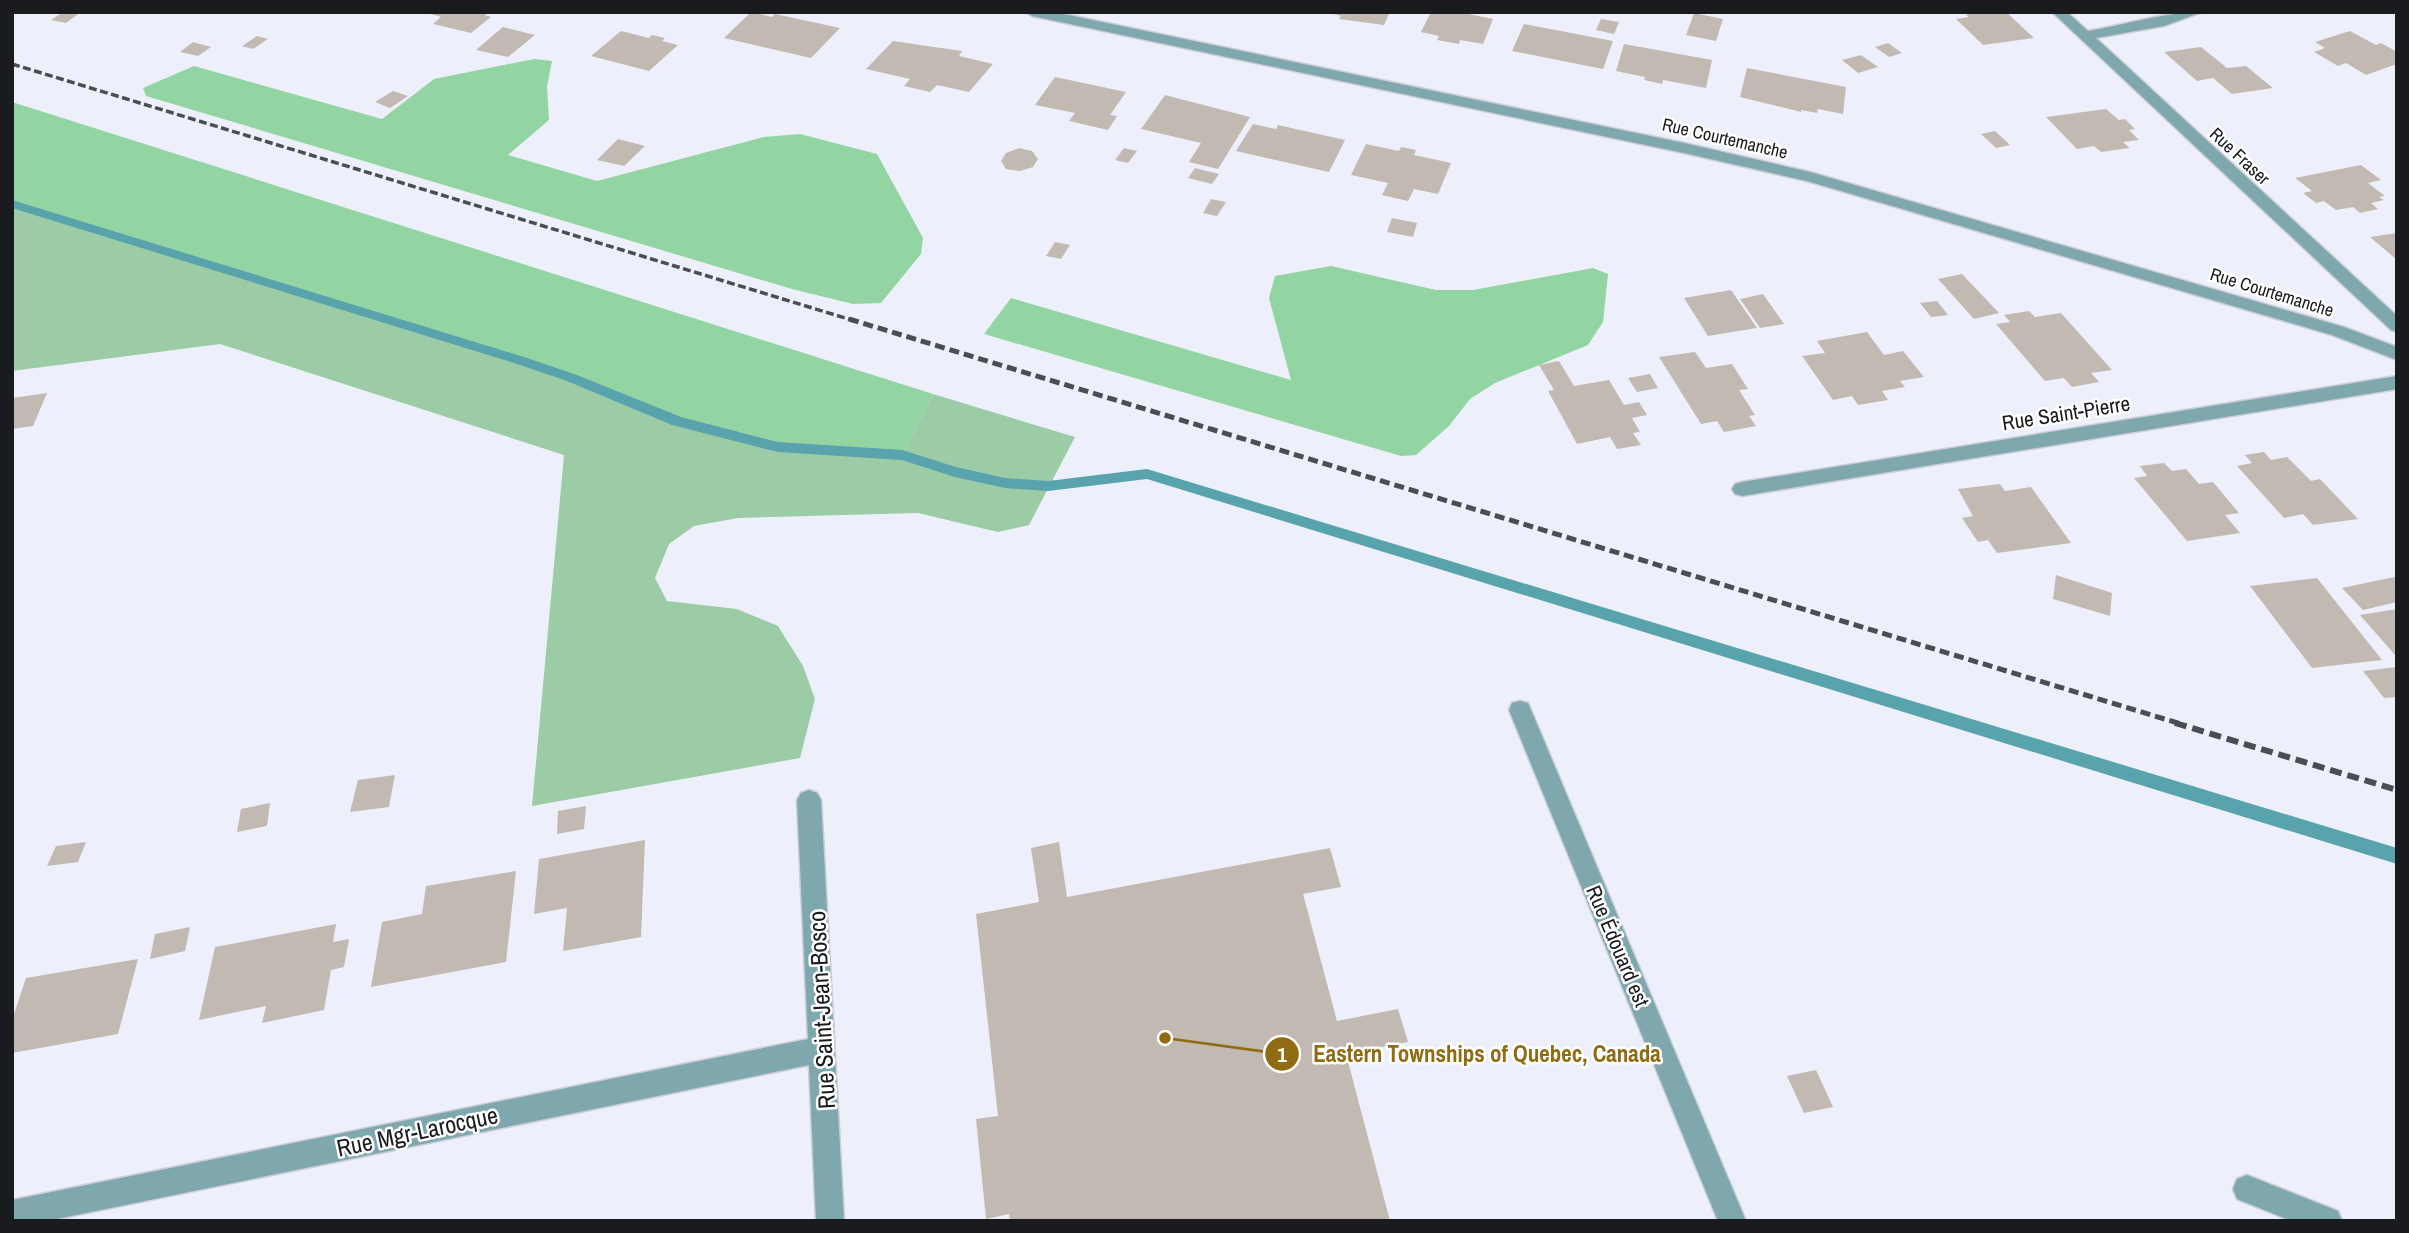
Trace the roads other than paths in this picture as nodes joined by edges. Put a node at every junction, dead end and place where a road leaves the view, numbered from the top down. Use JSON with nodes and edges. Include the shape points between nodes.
{"nodes":[{"id":1,"x":1032,"y":12,"type":"edge"},
{"id":2,"x":2059,"y":12,"type":"edge"},
{"id":3,"x":2195,"y":12,"type":"edge"},
{"id":4,"x":2084,"y":37,"type":"junction"},
{"id":5,"x":2397,"y":326,"type":"edge"},
{"id":6,"x":2397,"y":354,"type":"edge"},
{"id":7,"x":2397,"y":382,"type":"edge"},
{"id":8,"x":1742,"y":489,"type":"dead end"},
{"id":9,"x":1520,"y":710,"type":"dead end"},
{"id":10,"x":809,"y":800,"type":"dead end"},
{"id":11,"x":822,"y":1049,"type":"junction"},
{"id":12,"x":2247,"y":1189,"type":"dead end"},
{"id":13,"x":12,"y":1214,"type":"edge"},
{"id":14,"x":830,"y":1221,"type":"edge"},
{"id":15,"x":1732,"y":1221,"type":"edge"},
{"id":16,"x":2328,"y":1221,"type":"edge"}],
"edges":[{"from":1,"to":6,"type":"street","name":"Rue Courtemanche","via":[[1810,177],[2324,327]]},
{"from":2,"to":4,"type":"street","name":"Rue Fraser"},
{"from":3,"to":4,"type":"street"},
{"from":4,"to":5,"type":"street","name":"Rue Fraser"},
{"from":7,"to":8,"type":"street","name":"Rue Saint-Pierre"},
{"from":9,"to":15,"type":"street","name":"Rue Édouard est"},
{"from":10,"to":11,"type":"street","name":"Rue Saint-Jean-Bosco"},
{"from":11,"to":13,"type":"street","name":"Rue Mgr-Larocque"},
{"from":11,"to":14,"type":"street","name":"Rue Saint-Jean-Bosco"},
{"from":12,"to":16,"type":"street"}]}
